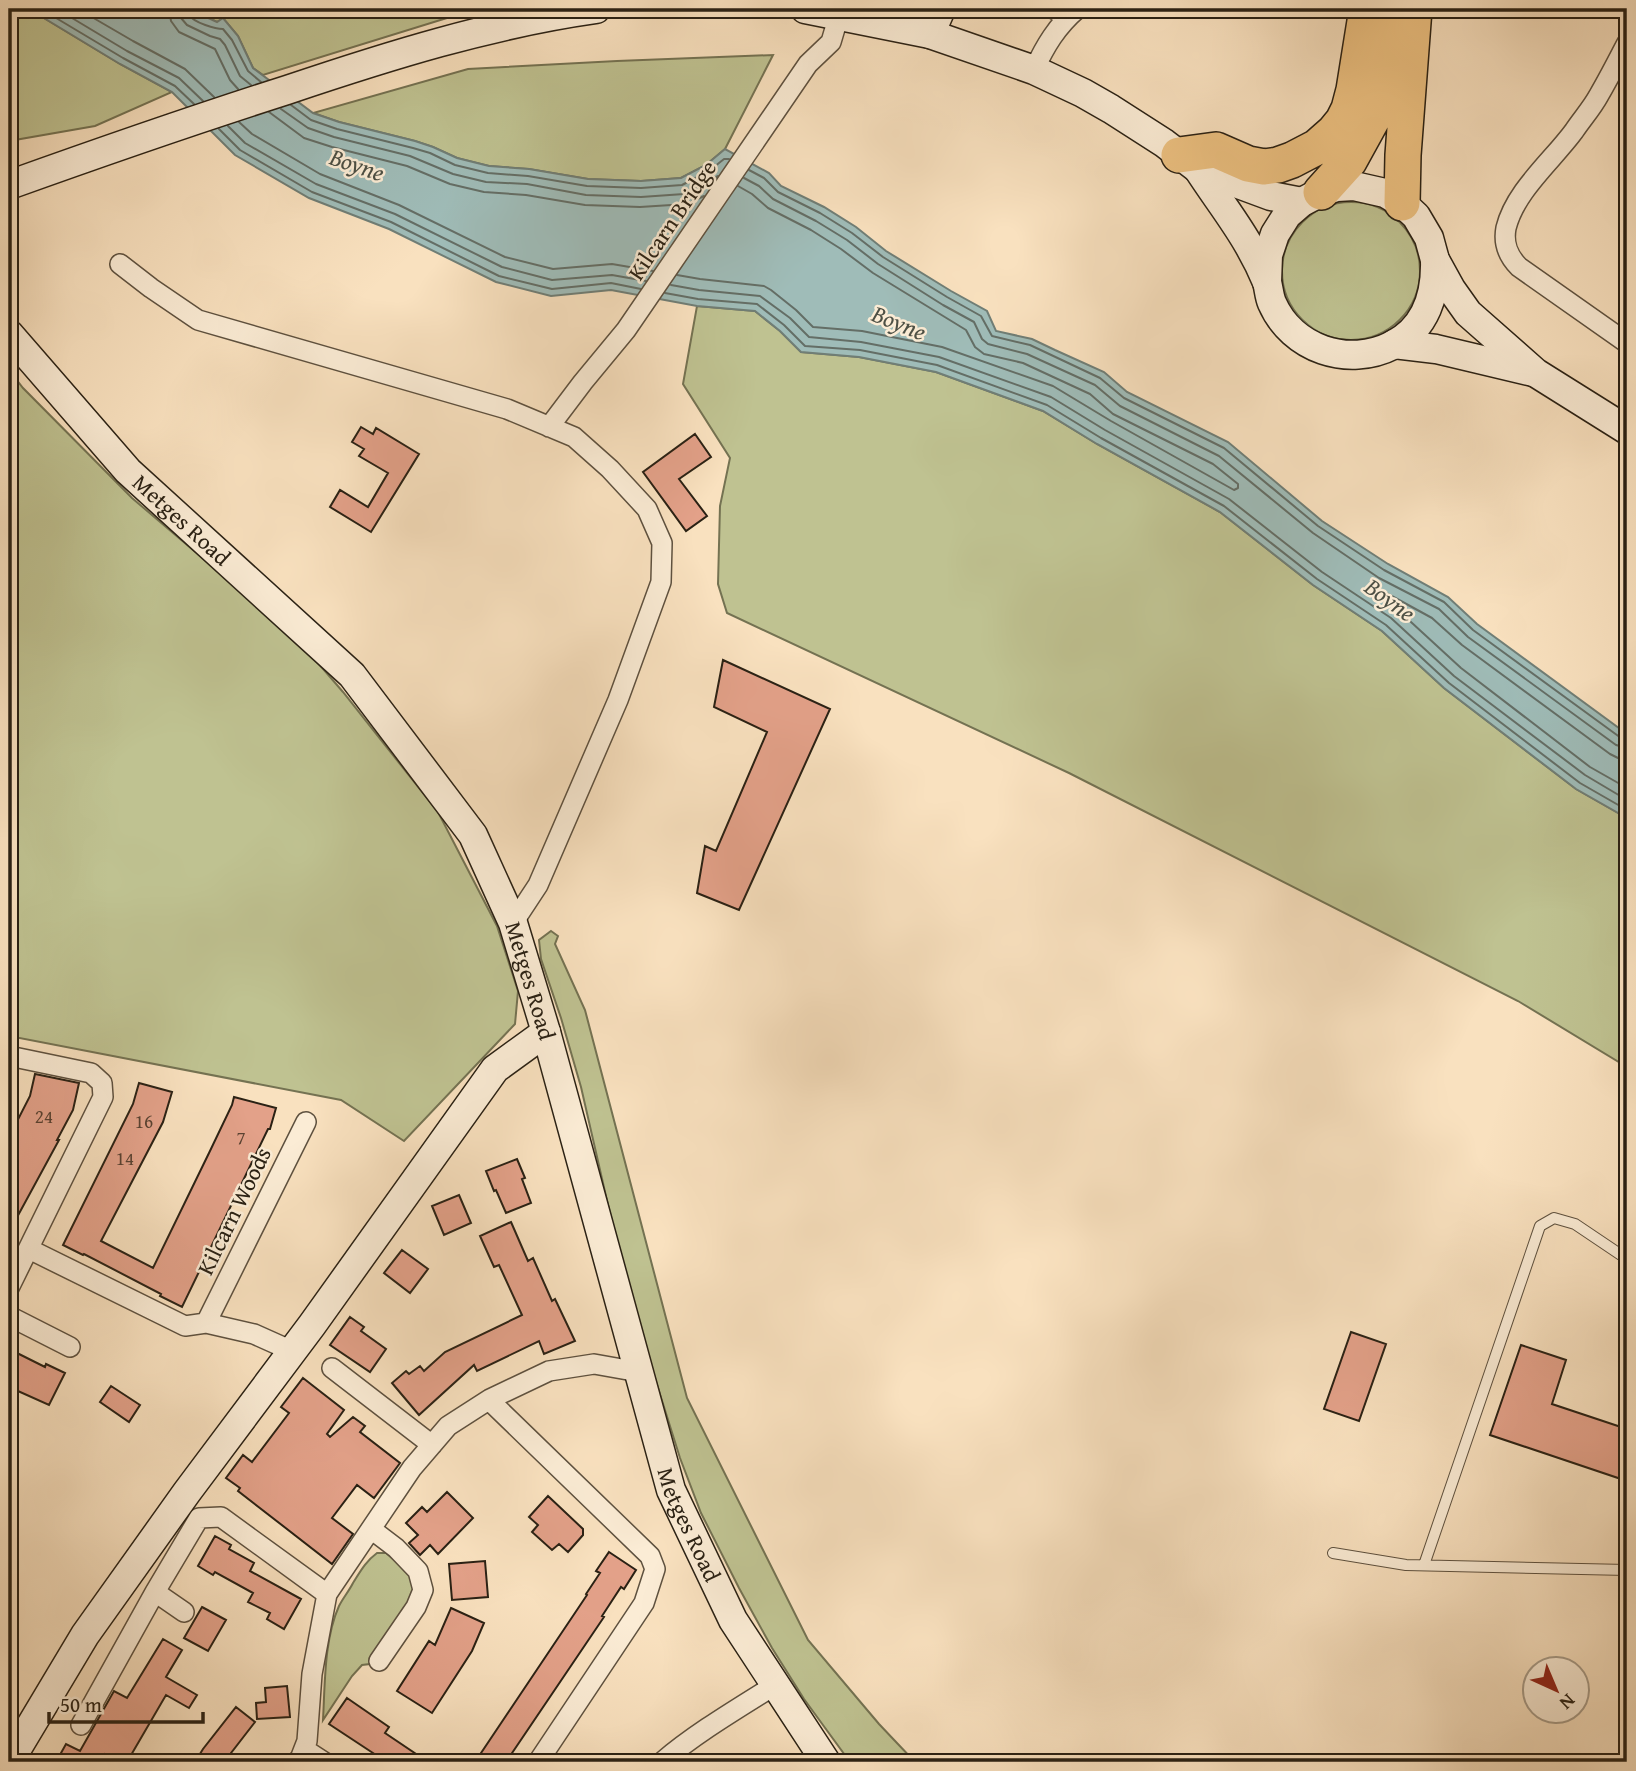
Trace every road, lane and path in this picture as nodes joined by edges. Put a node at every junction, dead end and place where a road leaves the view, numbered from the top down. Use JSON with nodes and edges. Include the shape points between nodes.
{"nodes":[{"id":1,"x":596,"y":9,"type":"edge"},
{"id":2,"x":805,"y":9,"type":"edge"},
{"id":3,"x":1043,"y":9,"type":"edge"},
{"id":4,"x":1367,"y":9,"type":"edge"},
{"id":5,"x":1391,"y":9,"type":"edge"},
{"id":6,"x":1414,"y":9,"type":"edge"},
{"id":7,"x":1071,"y":14,"type":"edge"},
{"id":8,"x":839,"y":15,"type":"junction"},
{"id":9,"x":935,"y":21,"type":"edge"},
{"id":10,"x":1627,"y":43,"type":"edge"},
{"id":11,"x":1034,"y":70,"type":"junction"},
{"id":12,"x":141,"y":137,"type":"junction"},
{"id":13,"x":1188,"y":162,"type":"junction"},
{"id":14,"x":9,"y":166,"type":"edge"},
{"id":15,"x":9,"y":185,"type":"edge"},
{"id":16,"x":1312,"y":197,"type":"junction"},
{"id":17,"x":1402,"y":203,"type":"junction"},
{"id":18,"x":1435,"y":260,"type":"junction"},
{"id":19,"x":120,"y":264,"type":"dead end"},
{"id":20,"x":1267,"y":282,"type":"junction"},
{"id":21,"x":9,"y":334,"type":"edge"},
{"id":22,"x":1627,"y":343,"type":"edge"},
{"id":23,"x":1394,"y":344,"type":"junction"},
{"id":24,"x":1536,"y":373,"type":"junction"},
{"id":25,"x":549,"y":427,"type":"junction"},
{"id":26,"x":1627,"y":430,"type":"edge"},
{"id":27,"x":513,"y":923,"type":"junction"},
{"id":28,"x":547,"y":1032,"type":"junction"},
{"id":29,"x":9,"y":1056,"type":"edge"},
{"id":30,"x":306,"y":1122,"type":"dead end"},
{"id":31,"x":29,"y":1249,"type":"junction"},
{"id":32,"x":1627,"y":1259,"type":"edge"},
{"id":33,"x":9,"y":1289,"type":"edge"},
{"id":34,"x":9,"y":1316,"type":"edge"},
{"id":35,"x":206,"y":1323,"type":"junction"},
{"id":36,"x":70,"y":1347,"type":"dead end"},
{"id":37,"x":292,"y":1351,"type":"junction"},
{"id":38,"x":332,"y":1368,"type":"dead end"},
{"id":39,"x":639,"y":1372,"type":"junction"},
{"id":40,"x":489,"y":1400,"type":"junction"},
{"id":41,"x":432,"y":1445,"type":"junction"},
{"id":42,"x":371,"y":1530,"type":"junction"},
{"id":43,"x":1333,"y":1553,"type":"dead end"},
{"id":44,"x":1424,"y":1565,"type":"junction"},
{"id":45,"x":1627,"y":1570,"type":"edge"},
{"id":46,"x":155,"y":1592,"type":"junction"},
{"id":47,"x":327,"y":1594,"type":"junction"},
{"id":48,"x":184,"y":1612,"type":"dead end"},
{"id":49,"x":379,"y":1661,"type":"dead end"},
{"id":50,"x":775,"y":1685,"type":"junction"},
{"id":51,"x":81,"y":1725,"type":"dead end"},
{"id":52,"x":300,"y":1756,"type":"edge"},
{"id":53,"x":9,"y":1762,"type":"edge"},
{"id":54,"x":324,"y":1762,"type":"edge"},
{"id":55,"x":538,"y":1762,"type":"edge"},
{"id":56,"x":662,"y":1762,"type":"edge"},
{"id":57,"x":825,"y":1762,"type":"edge"}],
"edges":[{"from":1,"to":12,"type":"street","via":[[456,37]]},
{"from":2,"to":8,"type":"street"},
{"from":3,"to":7,"type":"lane"},
{"from":4,"to":13,"type":"highway","via":[[1349,109],[1317,147],[1264,167],[1216,150]]},
{"from":5,"to":16,"type":"highway","via":[[1376,112],[1349,161]]},
{"from":6,"to":17,"type":"highway"},
{"from":7,"to":11,"type":"street","via":[[1045,45]]},
{"from":8,"to":9,"type":"street"},
{"from":8,"to":25,"type":"street","name":"Kilcarn Bridge","via":[[831,42],[808,64],[633,320]]},
{"from":9,"to":11,"type":"street"},
{"from":10,"to":22,"type":"street","via":[[1598,96],[1520,196],[1505,241],[1519,267]]},
{"from":11,"to":13,"type":"street","via":[[1111,109]]},
{"from":12,"to":14,"type":"street"},
{"from":12,"to":15,"type":"street"},
{"from":13,"to":16,"type":"street","via":[[1271,197]]},
{"from":13,"to":20,"type":"street","via":[[1248,244]]},
{"from":16,"to":17,"type":"street","via":[[1354,186],[1385,193]]},
{"from":16,"to":20,"type":"street","via":[[1287,215],[1275,234]]},
{"from":17,"to":18,"type":"street","via":[[1429,237]]},
{"from":18,"to":23,"type":"street","via":[[1432,297],[1423,316]]},
{"from":18,"to":24,"type":"street","via":[[1468,313]]},
{"from":19,"to":25,"type":"street","via":[[198,320],[507,409]]},
{"from":20,"to":23,"type":"street","via":[[1272,303],[1287,327],[1317,349],[1338,355],[1373,353]]},
{"from":21,"to":27,"type":"street","name":"Metges Road","via":[[128,471],[352,675],[473,835]]},
{"from":23,"to":24,"type":"street","via":[[1436,349]]},
{"from":24,"to":26,"type":"street"},
{"from":25,"to":27,"type":"street","via":[[574,437],[647,509],[662,543],[661,582],[618,700],[538,885]]},
{"from":27,"to":28,"type":"street","name":"Metges Road"},
{"from":28,"to":37,"type":"street","via":[[495,1069]]},
{"from":28,"to":39,"type":"street","name":"Metges Road"},
{"from":29,"to":31,"type":"street","via":[[92,1073],[102,1083],[103,1097]]},
{"from":30,"to":35,"type":"street","name":"Kilcarn Woods"},
{"from":31,"to":33,"type":"street"},
{"from":31,"to":35,"type":"street","via":[[185,1326]]},
{"from":32,"to":44,"type":"lane","via":[[1575,1224],[1554,1218],[1540,1226]]},
{"from":34,"to":36,"type":"street"},
{"from":35,"to":37,"type":"street","via":[[254,1334]]},
{"from":37,"to":53,"type":"street","via":[[85,1635]]},
{"from":38,"to":41,"type":"street"},
{"from":39,"to":40,"type":"street","via":[[594,1364],[549,1371]]},
{"from":39,"to":50,"type":"street","name":"Metges Road","via":[[671,1490],[733,1620]]},
{"from":40,"to":41,"type":"street","via":[[448,1426]]},
{"from":40,"to":55,"type":"street","via":[[650,1556],[655,1569],[644,1602]]},
{"from":41,"to":42,"type":"street"},
{"from":42,"to":47,"type":"street"},
{"from":42,"to":49,"type":"street","via":[[418,1571],[422,1590]]},
{"from":43,"to":44,"type":"lane"},
{"from":44,"to":45,"type":"lane"},
{"from":46,"to":47,"type":"street","via":[[199,1518],[221,1517]]},
{"from":46,"to":48,"type":"street"},
{"from":46,"to":51,"type":"street"},
{"from":47,"to":52,"type":"street","via":[[312,1674],[307,1741]]},
{"from":50,"to":56,"type":"street"},
{"from":50,"to":57,"type":"street","name":"Metges Road"},
{"from":52,"to":54,"type":"street"}]}
